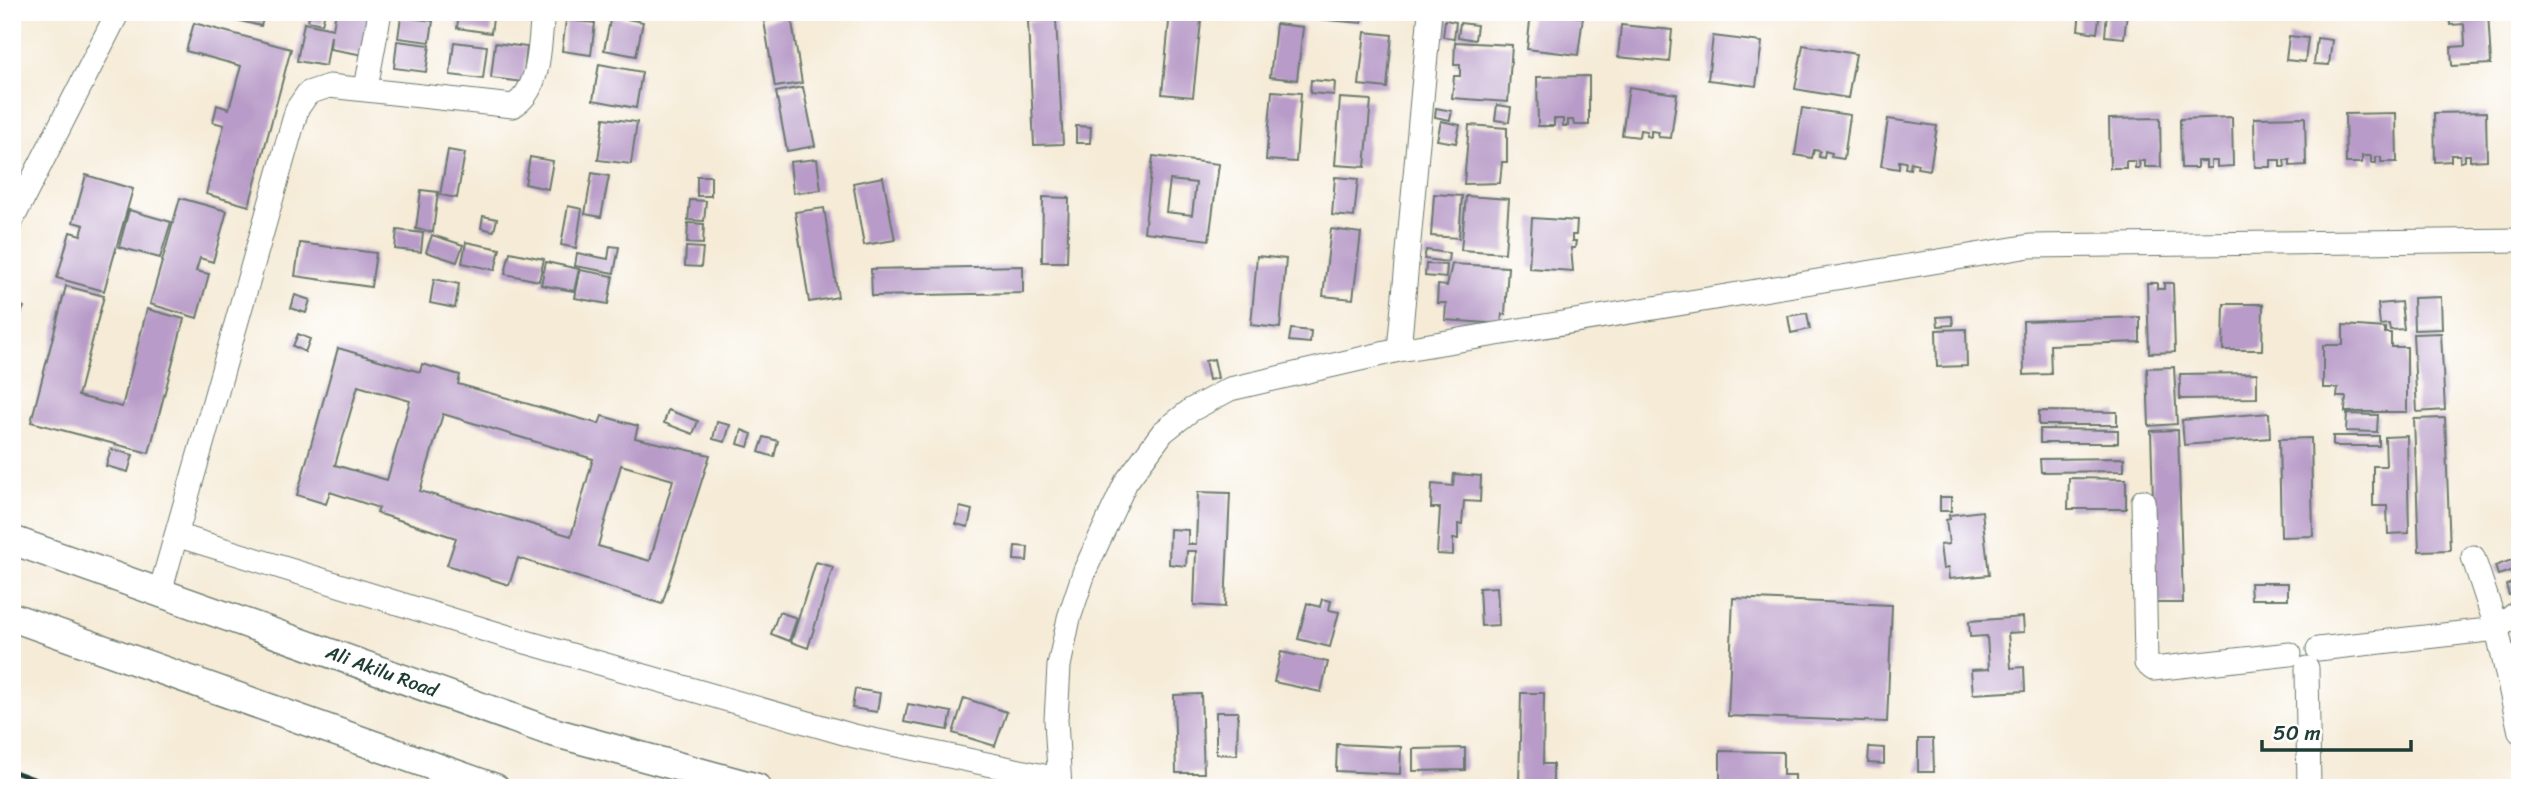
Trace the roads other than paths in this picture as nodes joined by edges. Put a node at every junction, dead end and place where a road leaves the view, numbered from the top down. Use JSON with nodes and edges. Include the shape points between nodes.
{"nodes":[{"id":1,"x":118,"y":12,"type":"edge"},
{"id":2,"x":380,"y":12,"type":"edge"},
{"id":3,"x":543,"y":12,"type":"edge"},
{"id":4,"x":1430,"y":12,"type":"edge"},
{"id":5,"x":366,"y":88,"type":"junction"},
{"id":6,"x":12,"y":220,"type":"edge"},
{"id":7,"x":2520,"y":240,"type":"edge"},
{"id":8,"x":1399,"y":350,"type":"junction"},
{"id":9,"x":2143,"y":501,"type":"dead end"},
{"id":10,"x":176,"y":535,"type":"junction"},
{"id":11,"x":12,"y":540,"type":"edge"},
{"id":12,"x":2473,"y":556,"type":"dead end"},
{"id":13,"x":160,"y":592,"type":"junction"},
{"id":14,"x":2520,"y":610,"type":"edge"},
{"id":15,"x":12,"y":617,"type":"edge"},
{"id":16,"x":2497,"y":629,"type":"junction"},
{"id":17,"x":2305,"y":657,"type":"junction"},
{"id":18,"x":2520,"y":732,"type":"edge"},
{"id":19,"x":1059,"y":783,"type":"edge"},
{"id":20,"x":495,"y":788,"type":"edge"},
{"id":21,"x":757,"y":788,"type":"edge"},
{"id":22,"x":2309,"y":788,"type":"edge"}],
"edges":[{"from":1,"to":6,"type":"street"},
{"from":2,"to":5,"type":"street"},
{"from":3,"to":5,"type":"street","via":[[533,83],[525,99],[513,106]]},
{"from":4,"to":8,"type":"street"},
{"from":5,"to":10,"type":"street","via":[[328,86],[309,93],[297,109]]},
{"from":7,"to":8,"type":"street","via":[[2030,246]]},
{"from":8,"to":19,"type":"street","via":[[1230,389],[1163,432],[1126,482],[1084,570],[1069,618],[1059,666]]},
{"from":9,"to":17,"type":"street","via":[[2146,663],[2153,669]]},
{"from":10,"to":13,"type":"street"},
{"from":10,"to":19,"type":"street","via":[[854,736]]},
{"from":11,"to":13,"type":"main road","name":"Ali Akilu Road"},
{"from":12,"to":16,"type":"street"},
{"from":13,"to":21,"type":"main road","name":"Ali Akilu Road","via":[[549,731]]},
{"from":14,"to":16,"type":"street"},
{"from":15,"to":20,"type":"main road"},
{"from":16,"to":17,"type":"street"},
{"from":16,"to":18,"type":"street"},
{"from":17,"to":22,"type":"street"}]}
